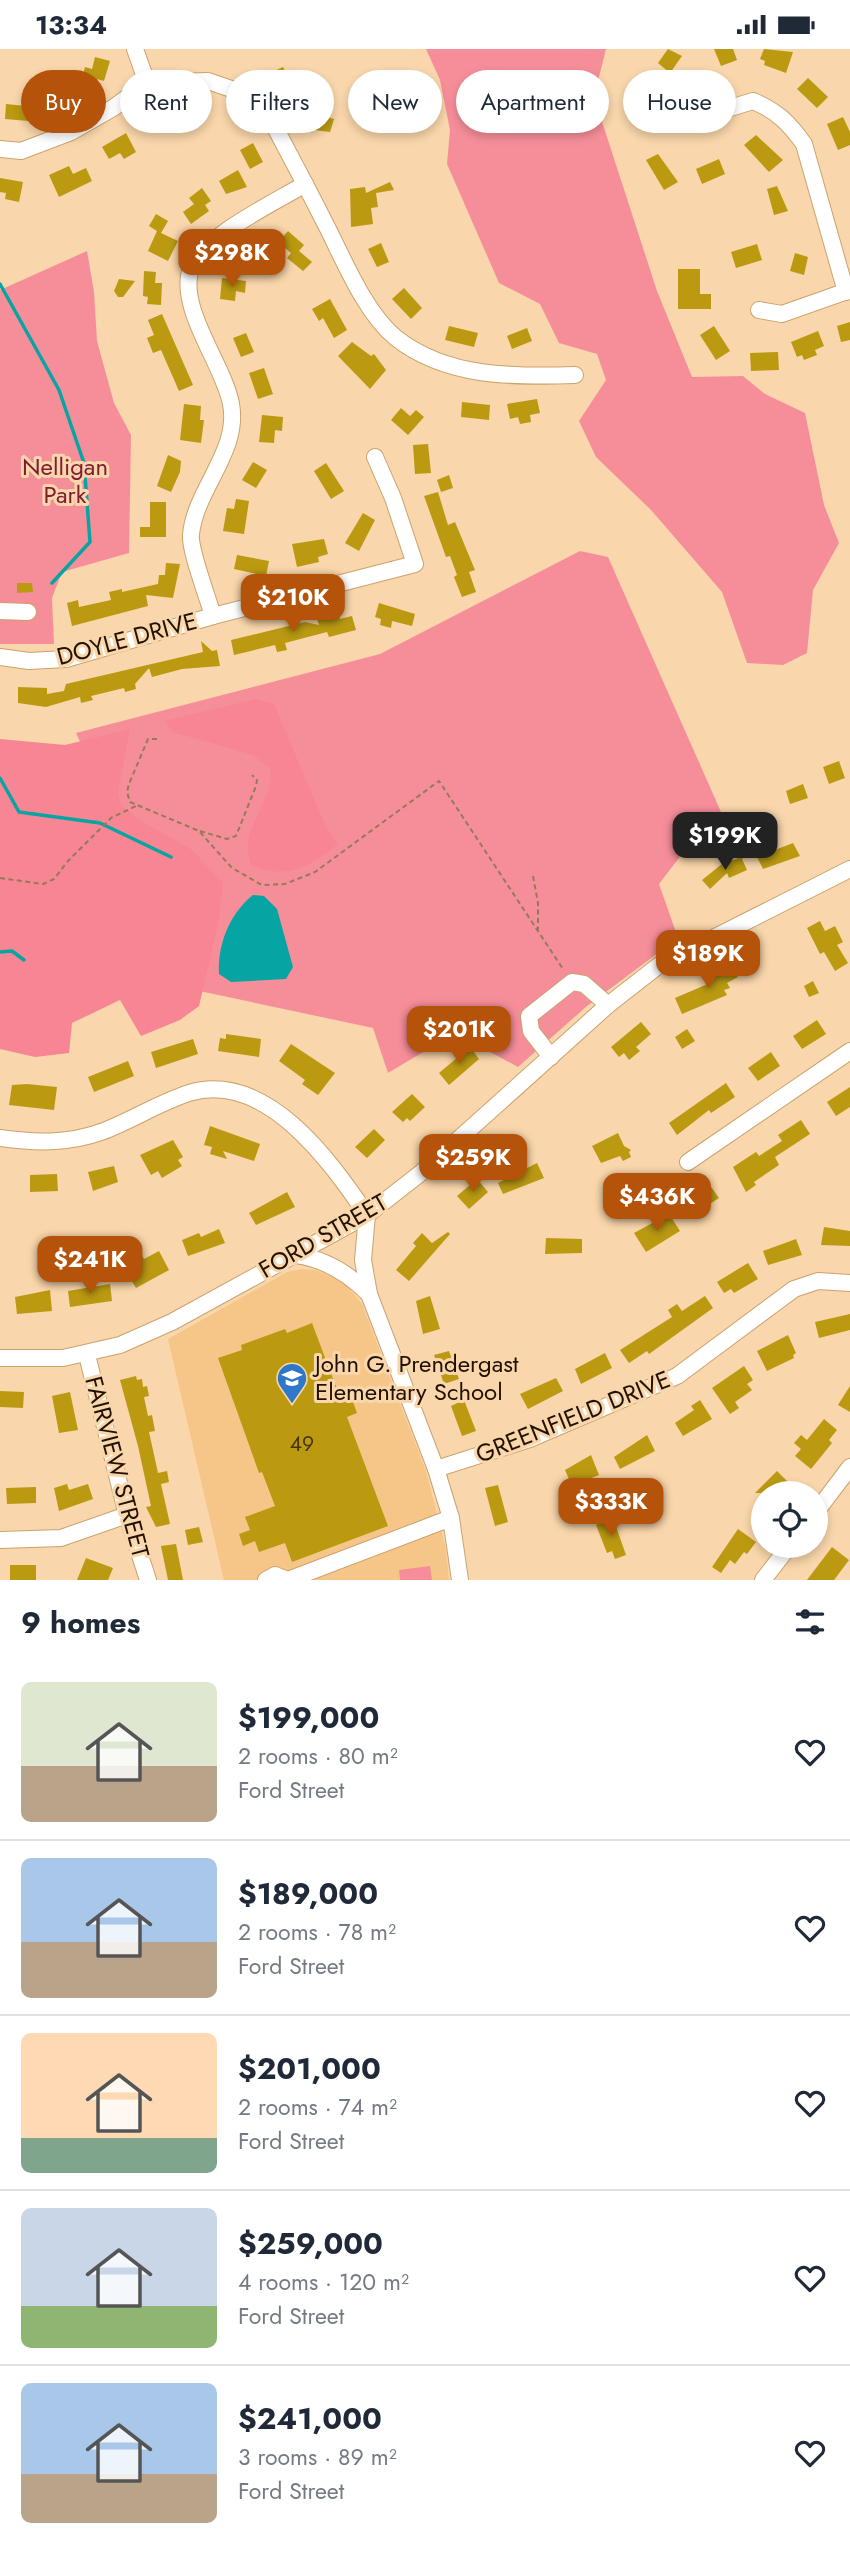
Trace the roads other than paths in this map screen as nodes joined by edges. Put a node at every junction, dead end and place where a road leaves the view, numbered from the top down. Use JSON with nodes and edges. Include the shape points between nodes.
{"nodes":[{"id":1,"x":135,"y":49,"type":"edge"},
{"id":2,"x":142,"y":70,"type":"edge"},
{"id":3,"x":212,"y":82,"type":"edge"},
{"id":4,"x":120,"y":103,"type":"edge"},
{"id":5,"x":736,"y":106,"type":"edge"},
{"id":6,"x":0,"y":149,"type":"edge"},
{"id":7,"x":305,"y":184,"type":"junction"},
{"id":8,"x":848,"y":291,"type":"edge"},
{"id":9,"x":759,"y":310,"type":"dead end"},
{"id":10,"x":575,"y":375,"type":"dead end"},
{"id":11,"x":375,"y":457,"type":"dead end"},
{"id":12,"x":0,"y":611,"type":"edge"},
{"id":13,"x":27,"y":612,"type":"dead end"},
{"id":14,"x":212,"y":616,"type":"junction"},
{"id":15,"x":0,"y":657,"type":"edge"},
{"id":16,"x":850,"y":869,"type":"edge"},
{"id":17,"x":608,"y":1005,"type":"junction"},
{"id":18,"x":850,"y":1051,"type":"edge"},
{"id":19,"x":551,"y":1057,"type":"junction"},
{"id":20,"x":0,"y":1138,"type":"edge"},
{"id":21,"x":688,"y":1162,"type":"dead end"},
{"id":22,"x":368,"y":1215,"type":"junction"},
{"id":23,"x":296,"y":1255,"type":"junction"},
{"id":24,"x":850,"y":1283,"type":"edge"},
{"id":25,"x":369,"y":1294,"type":"junction"},
{"id":26,"x":87,"y":1355,"type":"junction"},
{"id":27,"x":0,"y":1358,"type":"edge"},
{"id":28,"x":850,"y":1467,"type":"edge"},
{"id":29,"x":436,"y":1469,"type":"junction"},
{"id":30,"x":828,"y":1496,"type":"edge"},
{"id":31,"x":127,"y":1515,"type":"junction"},
{"id":32,"x":451,"y":1518,"type":"junction"},
{"id":33,"x":0,"y":1540,"type":"edge"},
{"id":34,"x":780,"y":1558,"type":"edge"},
{"id":35,"x":148,"y":1580,"type":"edge"},
{"id":36,"x":266,"y":1580,"type":"edge"},
{"id":37,"x":288,"y":1580,"type":"edge"},
{"id":38,"x":460,"y":1580,"type":"edge"},
{"id":39,"x":763,"y":1580,"type":"edge"}],
"edges":[{"from":1,"to":2,"type":"street"},
{"from":3,"to":7,"type":"street","via":[[243,93],[267,112]]},
{"from":4,"to":6,"type":"street","via":[[71,132],[22,151]]},
{"from":5,"to":8,"type":"street","via":[[753,100],[776,110],[804,144]]},
{"from":7,"to":10,"type":"street","via":[[362,295],[395,337],[461,368],[506,377]]},
{"from":7,"to":14,"type":"street","via":[[240,221],[209,245],[191,269],[191,306],[231,404],[224,451],[200,498],[191,536]]},
{"from":8,"to":9,"type":"street","via":[[782,314]]},
{"from":11,"to":14,"type":"street","name":"DOYLE DRIVE","via":[[415,564]]},
{"from":12,"to":13,"type":"street"},
{"from":14,"to":15,"type":"street","name":"DOYLE DRIVE","via":[[66,659]]},
{"from":16,"to":17,"type":"street","name":"FORD STREET","via":[[692,946],[657,966]]},
{"from":17,"to":19,"type":"street","name":"FORD STREET"},
{"from":17,"to":19,"type":"street","via":[[584,984],[572,982],[529,1016],[531,1031]]},
{"from":18,"to":21,"type":"street"},
{"from":19,"to":22,"type":"street","name":"FORD STREET"},
{"from":20,"to":22,"type":"street","via":[[62,1142],[100,1132],[191,1092],[225,1089],[273,1108],[309,1143]]},
{"from":22,"to":23,"type":"street","name":"FORD STREET"},
{"from":22,"to":25,"type":"street","via":[[363,1260]]},
{"from":23,"to":25,"type":"street","via":[[313,1257],[342,1271]]},
{"from":23,"to":26,"type":"street","name":"FORD STREET","via":[[172,1322]]},
{"from":24,"to":29,"type":"street","name":"GREENFIELD DRIVE","via":[[818,1281],[794,1289],[677,1376],[530,1439]]},
{"from":25,"to":29,"type":"street"},
{"from":26,"to":27,"type":"street","name":"FORD STREET"},
{"from":26,"to":31,"type":"street","name":"FAIRVIEW STREET"},
{"from":28,"to":30,"type":"street"},
{"from":29,"to":32,"type":"street"},
{"from":31,"to":33,"type":"street","via":[[61,1538]]},
{"from":31,"to":35,"type":"street","name":"FAIRVIEW STREET"},
{"from":32,"to":37,"type":"street"},
{"from":32,"to":38,"type":"street"},
{"from":34,"to":39,"type":"street"},
{"from":36,"to":37,"type":"street","via":[[275,1575]]}]}
